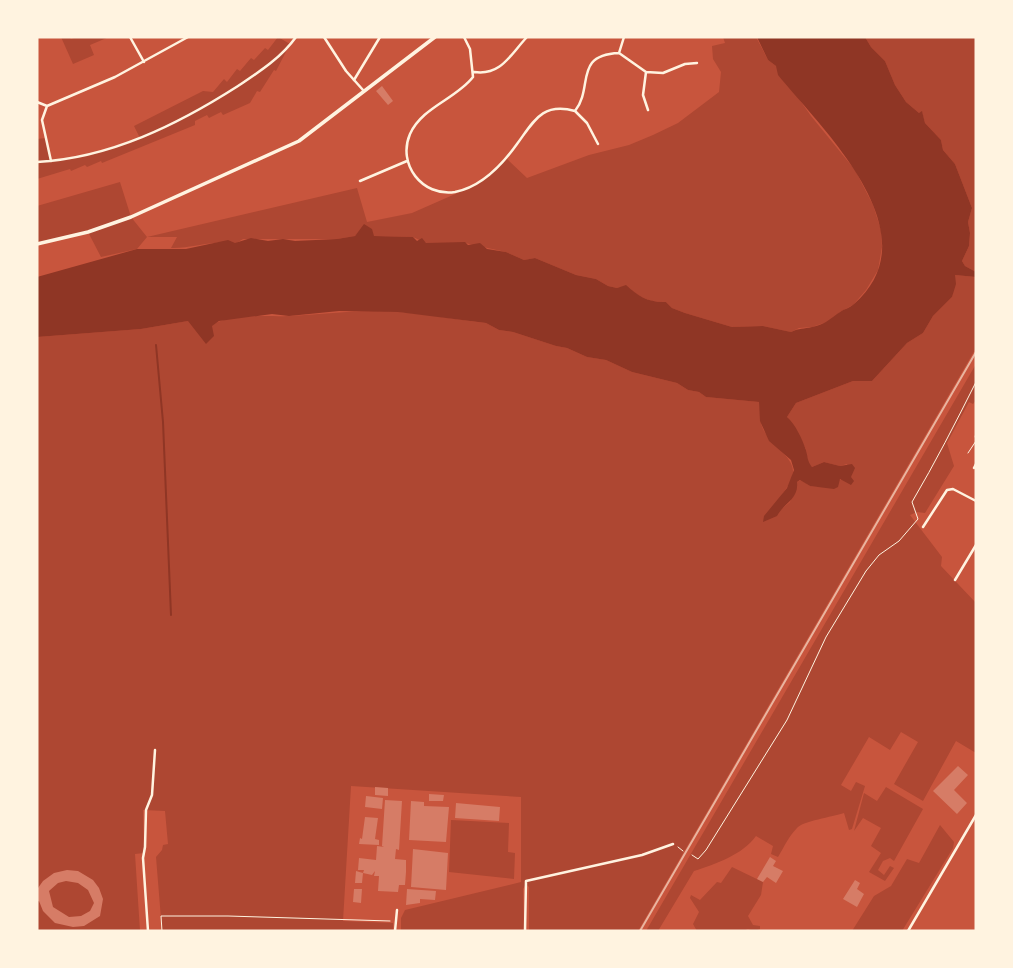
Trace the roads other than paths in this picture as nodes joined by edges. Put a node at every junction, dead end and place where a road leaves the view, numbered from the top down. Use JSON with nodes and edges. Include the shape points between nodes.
{"nodes":[{"id":1,"x":130,"y":37,"type":"edge"},
{"id":2,"x":188,"y":37,"type":"edge"},
{"id":3,"x":296,"y":37,"type":"edge"},
{"id":4,"x":324,"y":37,"type":"edge"},
{"id":5,"x":380,"y":37,"type":"edge"},
{"id":6,"x":435,"y":37,"type":"edge"},
{"id":7,"x":464,"y":37,"type":"edge"},
{"id":8,"x":527,"y":37,"type":"edge"},
{"id":9,"x":624,"y":37,"type":"edge"},
{"id":10,"x":619,"y":53,"type":"junction"},
{"id":11,"x":144,"y":62,"type":"junction"},
{"id":12,"x":697,"y":63,"type":"dead end"},
{"id":13,"x":474,"y":72,"type":"junction"},
{"id":14,"x":646,"y":72,"type":"junction"},
{"id":15,"x":354,"y":80,"type":"junction"},
{"id":16,"x":365,"y":93,"type":"junction"},
{"id":17,"x":644,"y":99,"type":"junction"},
{"id":18,"x":636,"y":100,"type":"dead end"},
{"id":19,"x":37,"y":102,"type":"edge"},
{"id":20,"x":47,"y":106,"type":"junction"},
{"id":21,"x":648,"y":110,"type":"dead end"},
{"id":22,"x":575,"y":111,"type":"junction"},
{"id":23,"x":598,"y":144,"type":"dead end"},
{"id":24,"x":51,"y":161,"type":"junction"},
{"id":25,"x":407,"y":161,"type":"junction"},
{"id":26,"x":37,"y":162,"type":"edge"},
{"id":27,"x":360,"y":181,"type":"dead end"},
{"id":28,"x":37,"y":244,"type":"edge"},
{"id":29,"x":976,"y":438,"type":"edge"},
{"id":30,"x":968,"y":453,"type":"dead end"},
{"id":31,"x":976,"y":501,"type":"edge"},
{"id":32,"x":929,"y":516,"type":"junction"},
{"id":33,"x":937,"y":520,"type":"dead end"},
{"id":34,"x":923,"y":527,"type":"dead end"},
{"id":35,"x":976,"y":545,"type":"edge"},
{"id":36,"x":955,"y":580,"type":"dead end"},
{"id":37,"x":155,"y":750,"type":"dead end"},
{"id":38,"x":976,"y":815,"type":"edge"},
{"id":39,"x":673,"y":845,"type":"road end"},
{"id":40,"x":397,"y":910,"type":"dead end"},
{"id":41,"x":148,"y":931,"type":"edge"},
{"id":42,"x":396,"y":931,"type":"edge"},
{"id":43,"x":525,"y":931,"type":"edge"},
{"id":44,"x":908,"y":931,"type":"edge"}],
"edges":[{"from":1,"to":11,"type":"street"},
{"from":2,"to":11,"type":"street"},
{"from":3,"to":24,"type":"street","via":[[253,76],[156,132],[103,151]]},
{"from":4,"to":15,"type":"street"},
{"from":5,"to":15,"type":"street"},
{"from":6,"to":16,"type":"main road"},
{"from":7,"to":13,"type":"street"},
{"from":8,"to":13,"type":"street","via":[[495,72]]},
{"from":9,"to":10,"type":"street"},
{"from":10,"to":14,"type":"street"},
{"from":10,"to":22,"type":"street","via":[[608,53],[591,63]]},
{"from":11,"to":20,"type":"street"},
{"from":12,"to":14,"type":"street"},
{"from":13,"to":25,"type":"street","via":[[470,81],[414,127]]},
{"from":14,"to":17,"type":"street"},
{"from":15,"to":16,"type":"street"},
{"from":16,"to":28,"type":"main road","via":[[299,141],[236,171],[131,217]]},
{"from":17,"to":18,"type":"street"},
{"from":17,"to":21,"type":"street"},
{"from":19,"to":20,"type":"street"},
{"from":20,"to":24,"type":"street","via":[[42,120]]},
{"from":22,"to":23,"type":"street"},
{"from":22,"to":25,"type":"street","via":[[558,109],[538,116],[506,158],[462,191],[432,190],[418,180]]},
{"from":24,"to":26,"type":"street"},
{"from":25,"to":27,"type":"street"},
{"from":29,"to":30,"type":"lane"},
{"from":31,"to":32,"type":"street","via":[[947,490]]},
{"from":32,"to":33,"type":"lane"},
{"from":32,"to":34,"type":"street"},
{"from":35,"to":36,"type":"street"},
{"from":37,"to":41,"type":"street","via":[[143,858]]},
{"from":38,"to":44,"type":"street"},
{"from":39,"to":43,"type":"street","via":[[526,881]]},
{"from":40,"to":42,"type":"street"}]}
